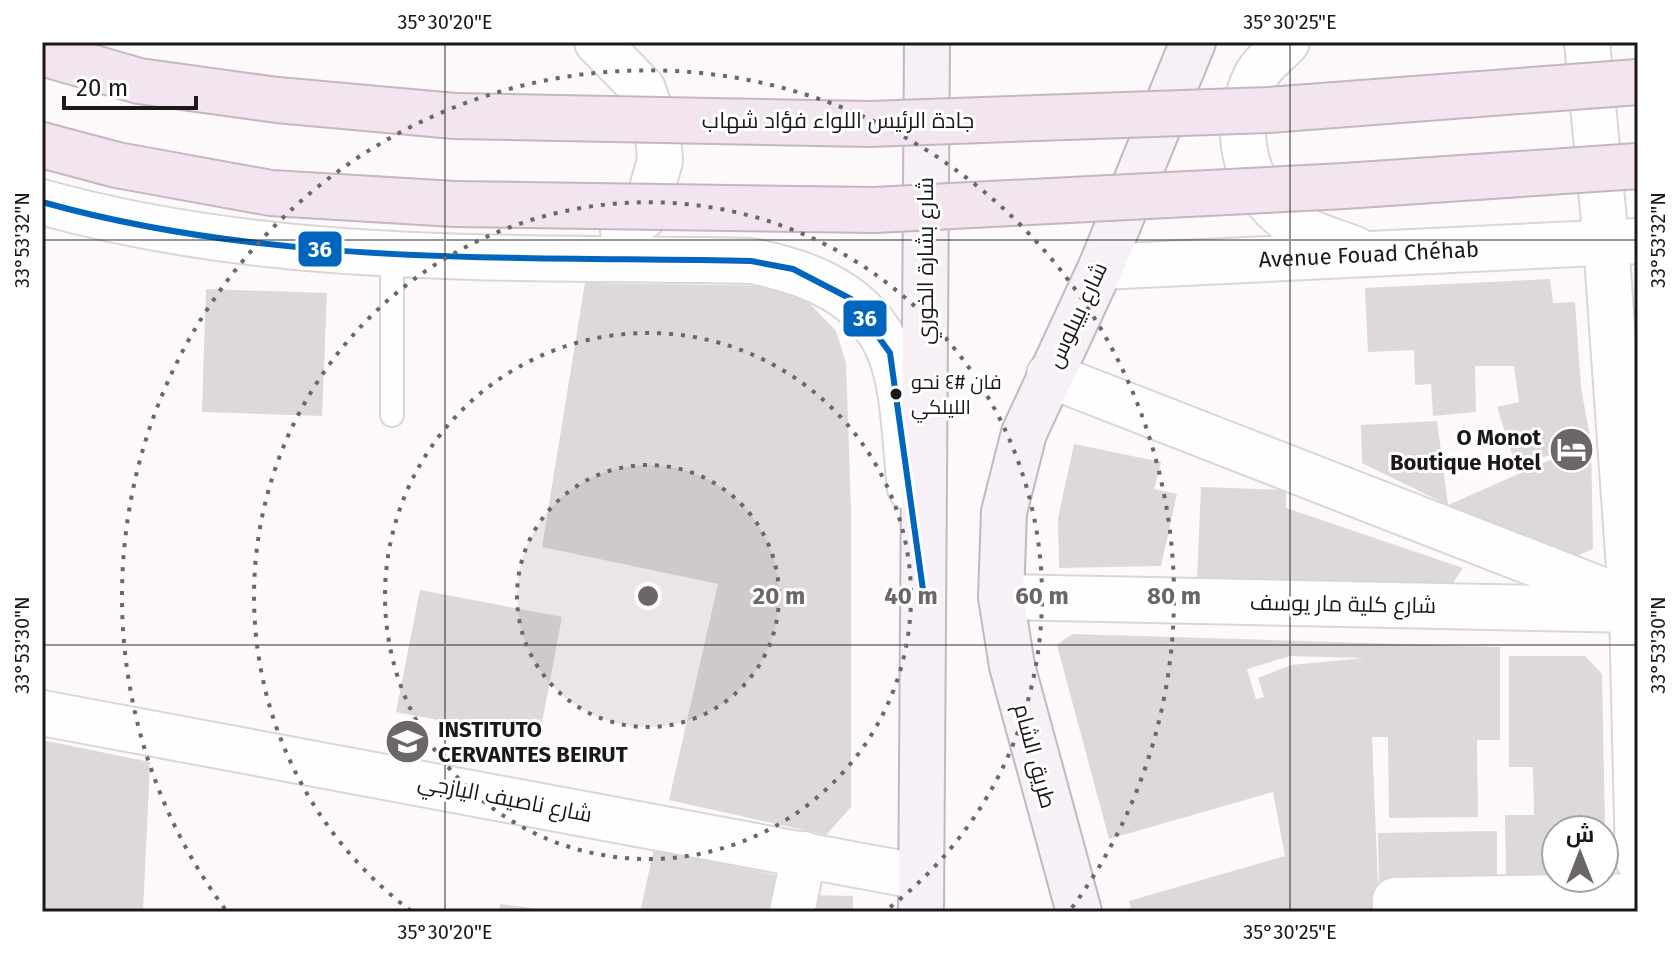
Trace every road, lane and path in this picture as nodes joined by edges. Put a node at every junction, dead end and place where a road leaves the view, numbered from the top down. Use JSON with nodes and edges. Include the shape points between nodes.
{"nodes":[{"id":1,"x":597,"y":42,"type":"edge"},
{"id":2,"x":927,"y":42,"type":"edge"},
{"id":3,"x":1193,"y":42,"type":"edge"},
{"id":4,"x":1287,"y":42,"type":"edge"},
{"id":5,"x":1587,"y":42,"type":"edge"},
{"id":6,"x":42,"y":53,"type":"edge"},
{"id":7,"x":1638,"y":82,"type":"edge"},
{"id":8,"x":42,"y":145,"type":"edge"},
{"id":9,"x":1638,"y":166,"type":"edge"},
{"id":10,"x":42,"y":202,"type":"edge"},
{"id":11,"x":1622,"y":241,"type":"edge"},
{"id":12,"x":392,"y":255,"type":"junction"},
{"id":13,"x":1369,"y":255,"type":"junction"},
{"id":14,"x":582,"y":261,"type":"junction"},
{"id":15,"x":1101,"y":267,"type":"junction"},
{"id":16,"x":1049,"y":375,"type":"junction"},
{"id":17,"x":392,"y":415,"type":"dead end"},
{"id":18,"x":923,"y":590,"type":"junction"},
{"id":19,"x":1001,"y":597,"type":"junction"},
{"id":20,"x":1634,"y":607,"type":"edge"},
{"id":21,"x":42,"y":713,"type":"edge"},
{"id":22,"x":1638,"y":848,"type":"edge"},
{"id":23,"x":804,"y":854,"type":"junction"},
{"id":24,"x":1638,"y":860,"type":"edge"},
{"id":25,"x":921,"y":894,"type":"edge"},
{"id":26,"x":1638,"y":896,"type":"edge"},
{"id":27,"x":792,"y":912,"type":"edge"},
{"id":28,"x":1079,"y":912,"type":"edge"},
{"id":29,"x":1395,"y":912,"type":"edge"}],
"edges":[{"from":1,"to":14,"type":"street","via":[[643,89],[658,133],[660,161],[644,216]]},
{"from":2,"to":18,"type":"main road","name":"شارع بشارة الخوري"},
{"from":3,"to":15,"type":"main road","name":"شارع بيبلوس"},
{"from":4,"to":13,"type":"street","via":[[1258,71],[1242,113],[1244,157],[1263,197],[1297,226]]},
{"from":5,"to":11,"type":"street"},
{"from":6,"to":7,"type":"highway","name":"جادة الرئيس اللواء فؤاد شهاب","bridge":true,"via":[[139,81],[455,116],[853,123],[1268,110]]},
{"from":8,"to":9,"type":"highway","bridge":true,"via":[[117,165],[271,193],[455,204],[718,208],[874,210]]},
{"from":10,"to":12,"type":"street","via":[[226,242]]},
{"from":11,"to":13,"type":"street","name":"Avenue Fouad Chéhab"},
{"from":11,"to":20,"type":"street"},
{"from":12,"to":14,"type":"street"},
{"from":12,"to":17,"type":"lane"},
{"from":13,"to":15,"type":"street","name":"Avenue Fouad Chéhab"},
{"from":14,"to":18,"type":"street","via":[[751,261],[793,269],[851,299],[890,353]]},
{"from":15,"to":16,"type":"main road","name":"شارع بيبلوس"},
{"from":16,"to":19,"type":"main road","name":"شارع بيبلوس","via":[[1012,472],[1004,512]]},
{"from":16,"to":20,"type":"street"},
{"from":18,"to":25,"type":"main road","name":"شارع بشارة الخوري"},
{"from":19,"to":20,"type":"street","name":"شارع كلية مار يوسف"},
{"from":19,"to":28,"type":"main road","name":"طريق الشام","via":[[1020,701]]},
{"from":20,"to":22,"type":"street"},
{"from":21,"to":23,"type":"street","name":"شارع ناصيف اليازجي","via":[[308,754]]},
{"from":22,"to":24,"type":"street"},
{"from":23,"to":25,"type":"street","name":"شارع ناصيف اليازجي"},
{"from":23,"to":27,"type":"street"},
{"from":26,"to":29,"type":"street","via":[[1395,900]]}]}
